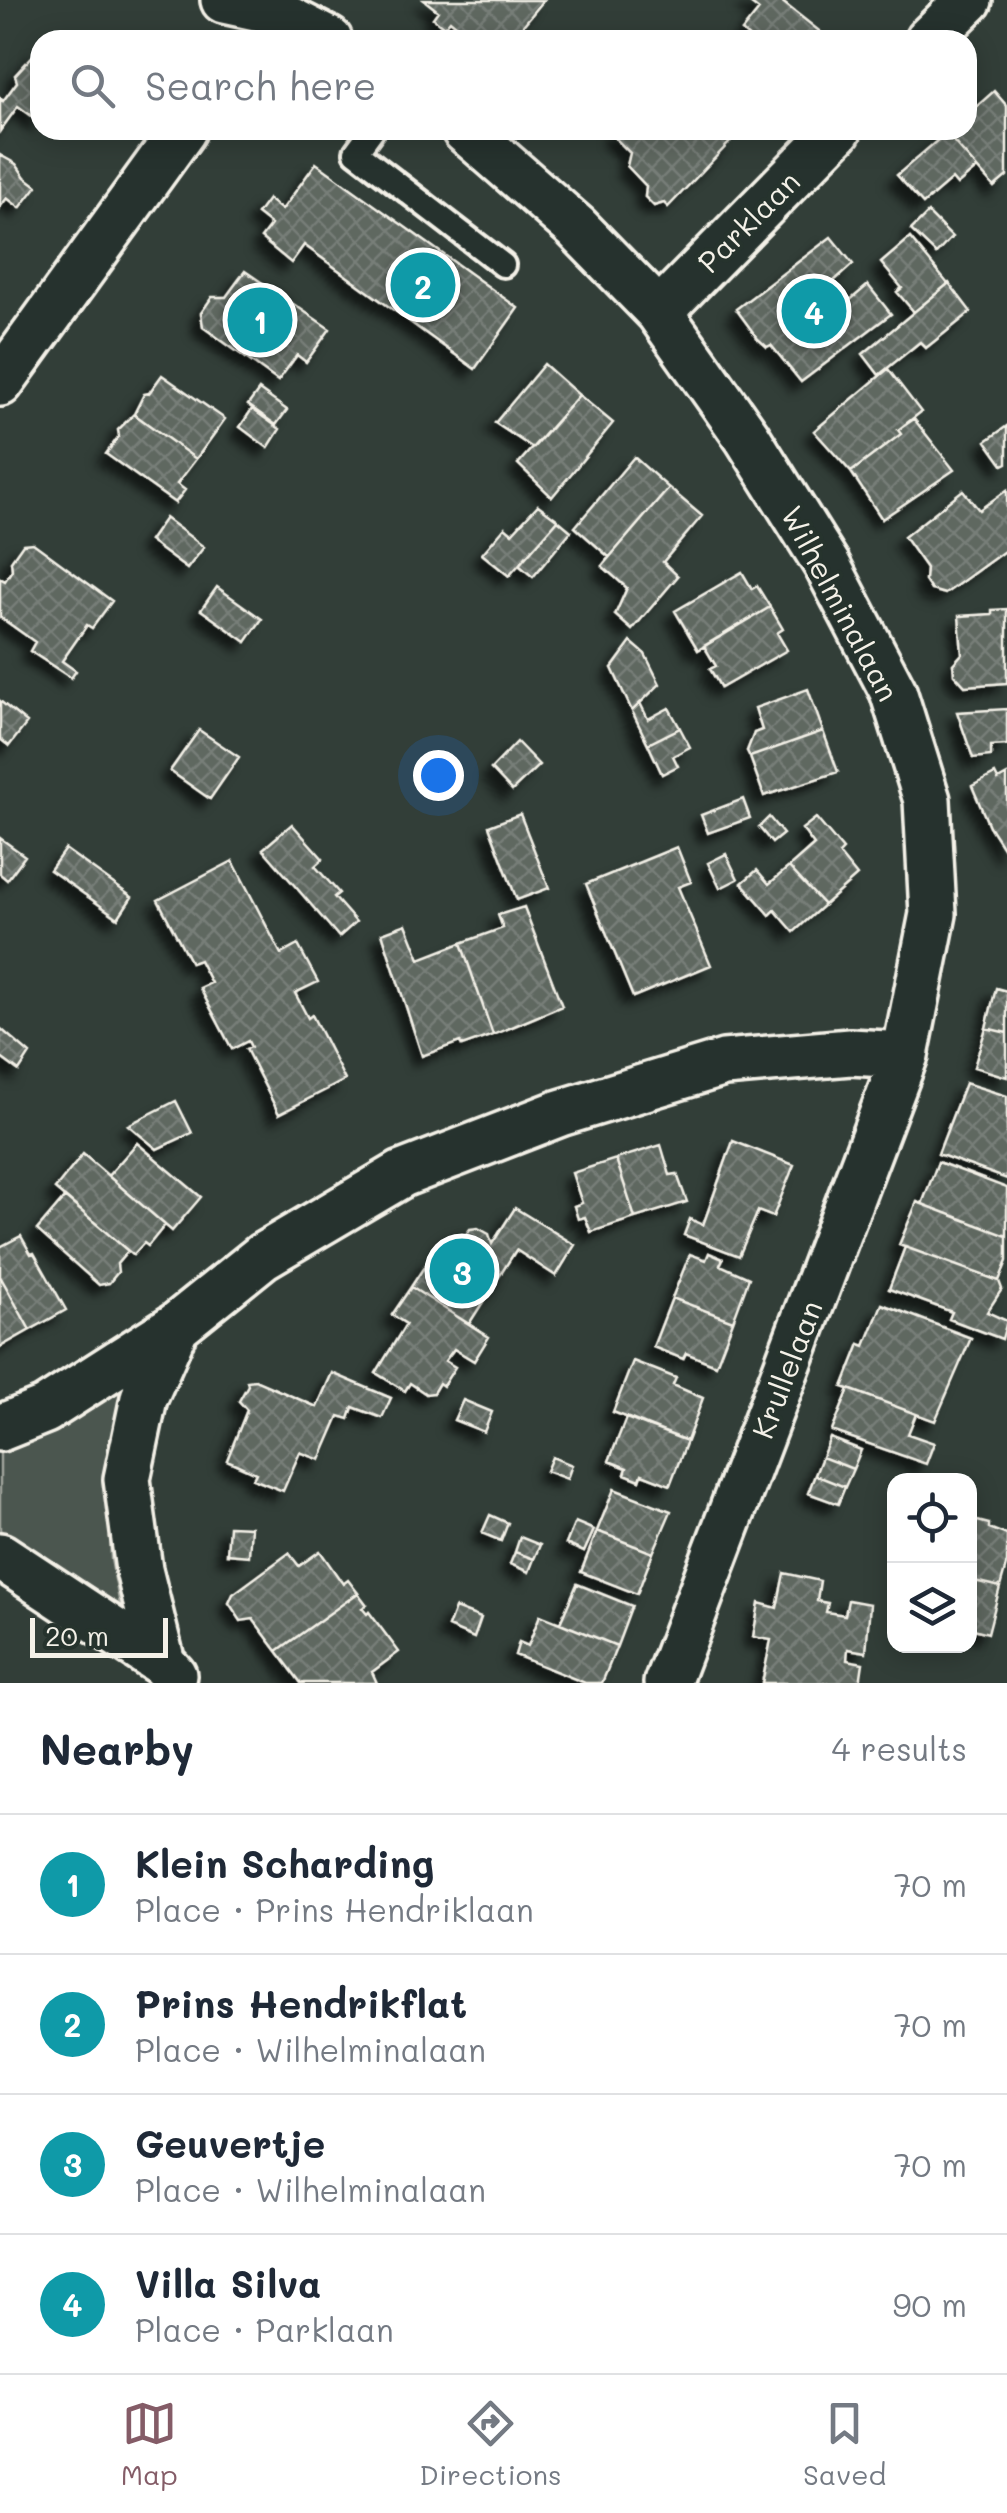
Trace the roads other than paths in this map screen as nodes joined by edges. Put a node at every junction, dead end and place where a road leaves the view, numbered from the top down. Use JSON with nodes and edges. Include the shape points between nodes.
{"nodes":[{"id":1,"x":224,"y":0,"type":"edge"},
{"id":2,"x":970,"y":0,"type":"edge"},
{"id":3,"x":265,"y":17,"type":"edge"},
{"id":4,"x":301,"y":30,"type":"edge"},
{"id":5,"x":938,"y":30,"type":"edge"},
{"id":6,"x":176,"y":140,"type":"edge"},
{"id":7,"x":365,"y":140,"type":"edge"},
{"id":8,"x":476,"y":140,"type":"edge"},
{"id":9,"x":828,"y":140,"type":"edge"},
{"id":10,"x":503,"y":265,"type":"dead end"},
{"id":11,"x":659,"y":312,"type":"junction"},
{"id":12,"x":0,"y":384,"type":"edge"},
{"id":13,"x":906,"y":1054,"type":"junction"},
{"id":14,"x":176,"y":1326,"type":"junction"},
{"id":15,"x":0,"y":1428,"type":"edge"},
{"id":16,"x":0,"y":1556,"type":"edge"},
{"id":17,"x":172,"y":1673,"type":"edge"},
{"id":18,"x":668,"y":1683,"type":"edge"}],
"edges":[{"from":1,"to":3,"type":"street"},
{"from":2,"to":5,"type":"street"},
{"from":3,"to":4,"type":"street"},
{"from":6,"to":12,"type":"street"},
{"from":7,"to":10,"type":"lane","via":[[356,152]]},
{"from":8,"to":11,"type":"street","name":"Wilhelminalaan"},
{"from":9,"to":11,"type":"street","name":"Parklaan"},
{"from":11,"to":13,"type":"street","name":"Wilhelminalaan","via":[[827,564],[892,691],[927,800],[934,914]]},
{"from":13,"to":14,"type":"street","via":[[724,1063],[560,1113],[402,1174],[262,1256]]},
{"from":13,"to":18,"type":"street","name":"Krullelaan"},
{"from":14,"to":15,"type":"street","via":[[45,1410]]},
{"from":14,"to":17,"type":"street","via":[[144,1398],[128,1480],[139,1570]]},
{"from":16,"to":17,"type":"street"}]}
